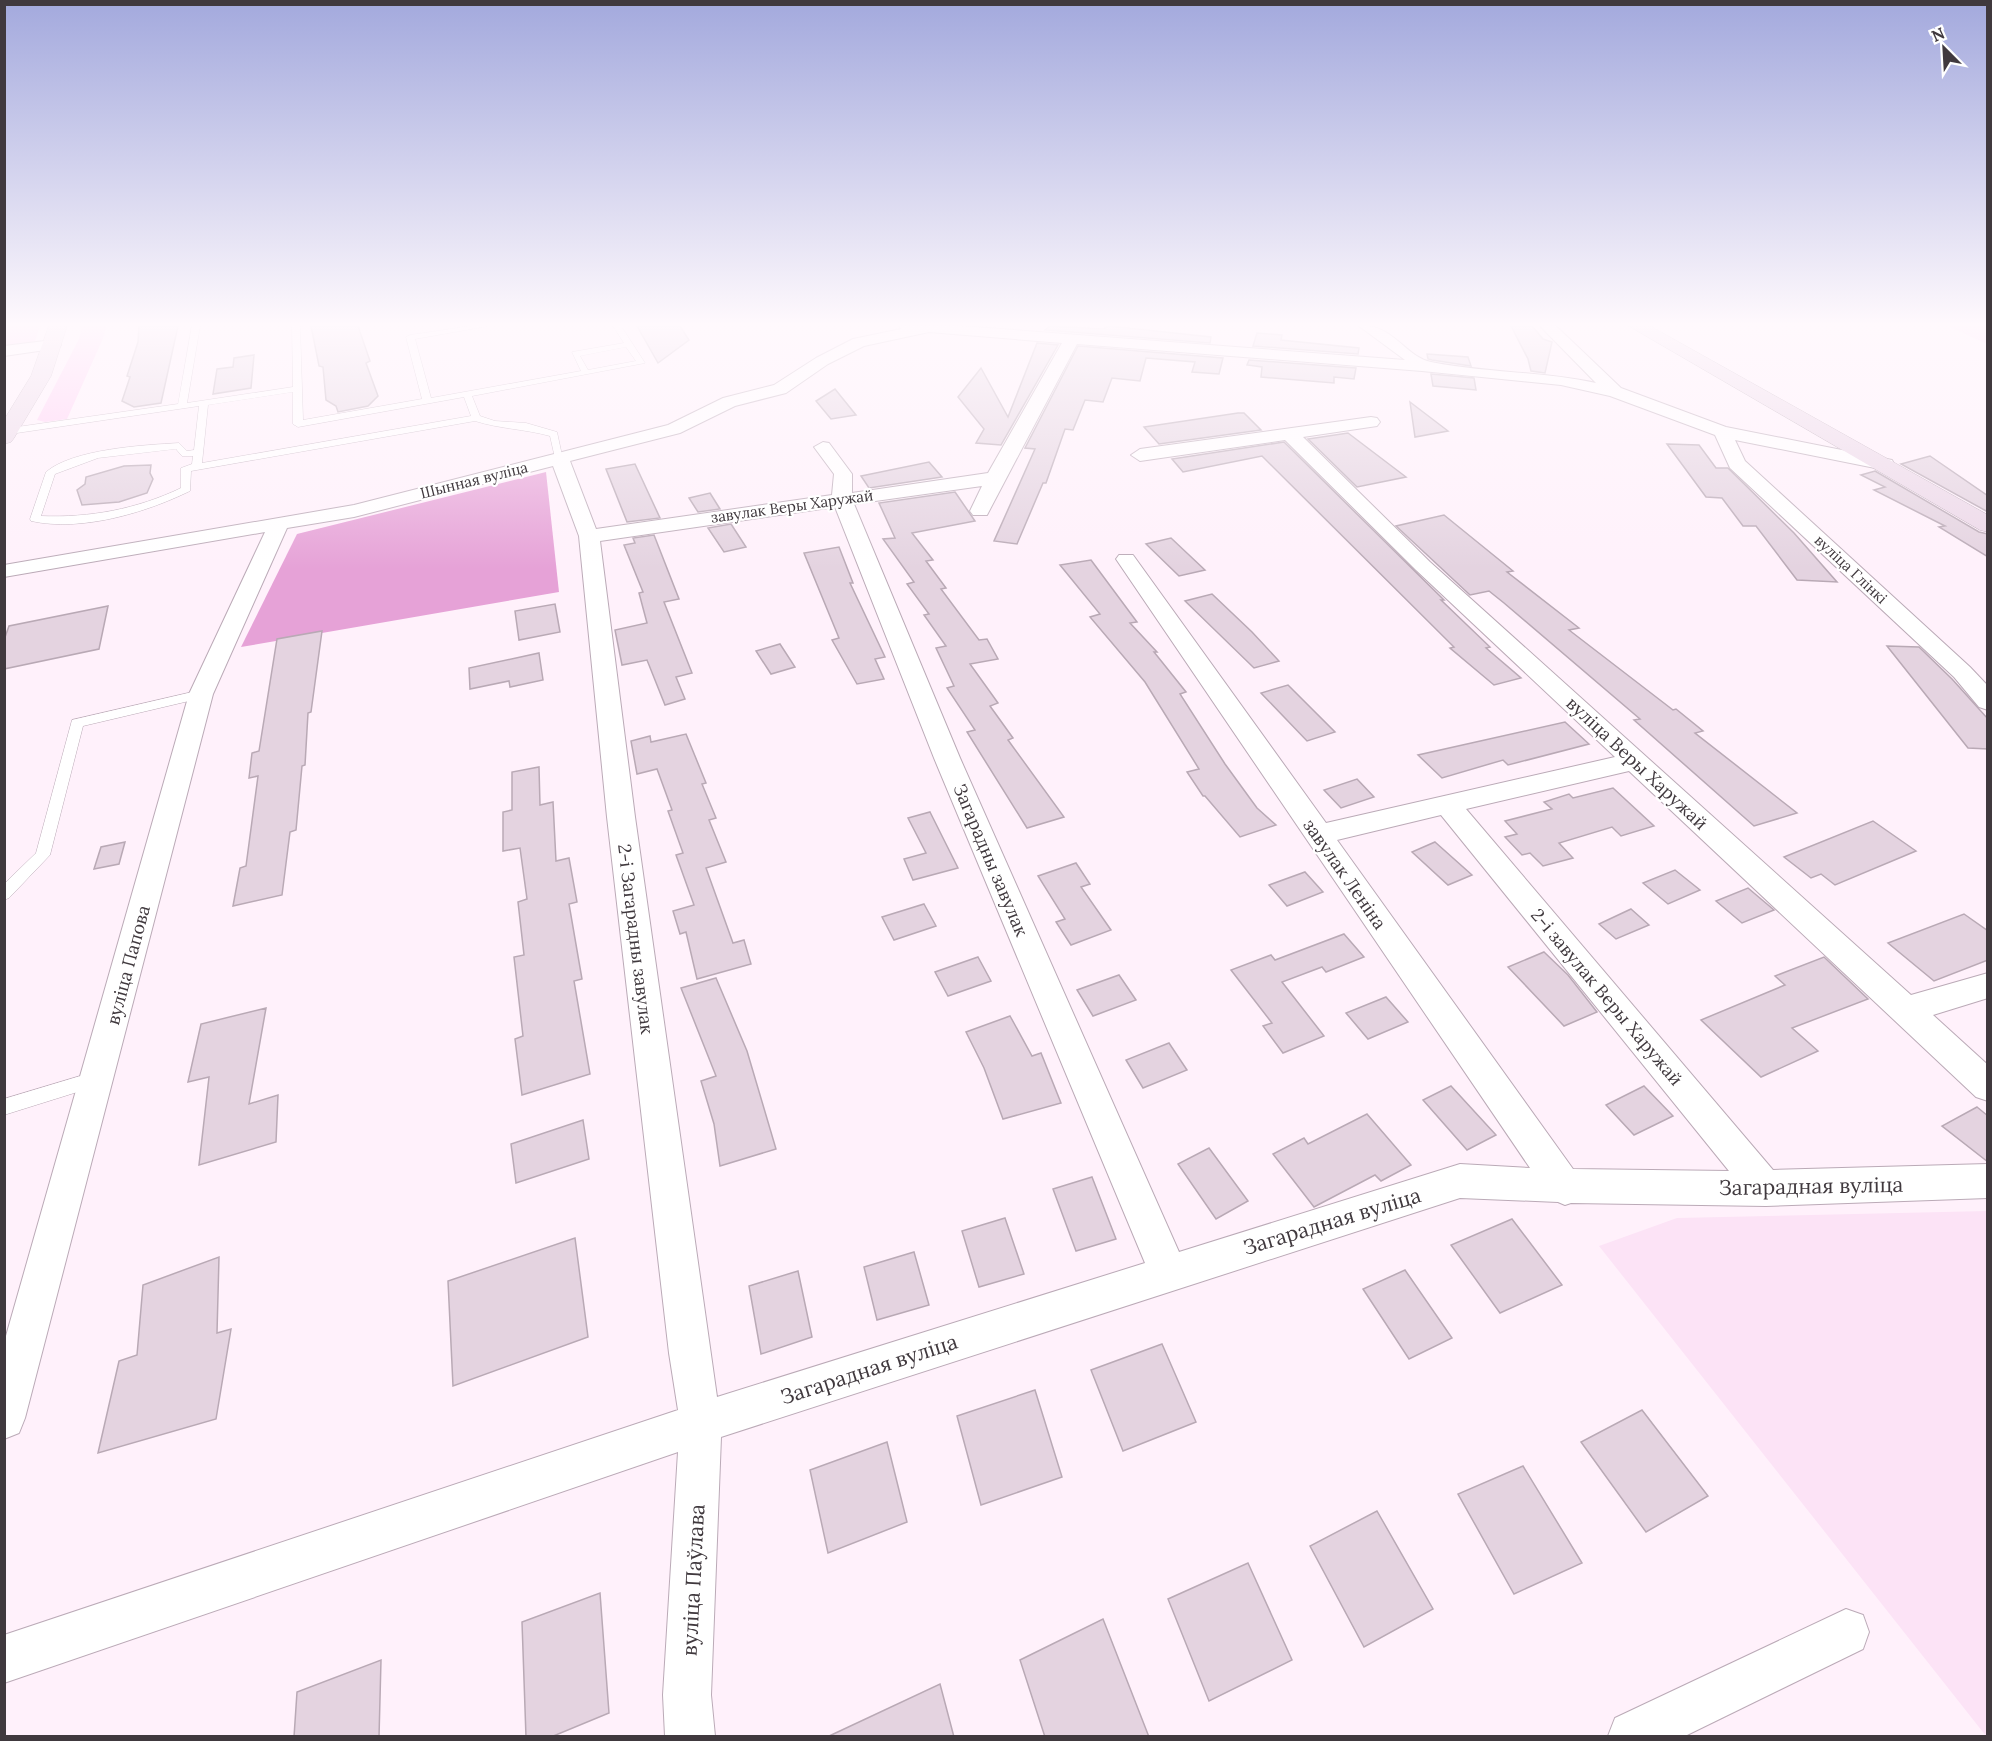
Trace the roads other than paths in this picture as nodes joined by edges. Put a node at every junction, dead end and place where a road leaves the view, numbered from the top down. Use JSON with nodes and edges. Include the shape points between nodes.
{"nodes":[{"id":1,"x":23,"y":407,"type":"edge"},
{"id":2,"x":174,"y":407,"type":"edge"},
{"id":3,"x":203,"y":407,"type":"edge"},
{"id":4,"x":298,"y":407,"type":"edge"},
{"id":5,"x":392,"y":407,"type":"edge"},
{"id":6,"x":472,"y":407,"type":"edge"},
{"id":7,"x":718,"y":407,"type":"edge"},
{"id":8,"x":1034,"y":407,"type":"edge"},
{"id":9,"x":1656,"y":407,"type":"edge"},
{"id":10,"x":1783,"y":407,"type":"edge"},
{"id":11,"x":476,"y":418,"type":"junction"},
{"id":12,"x":1371,"y":422,"type":"dead end"},
{"id":13,"x":1722,"y":432,"type":"junction"},
{"id":14,"x":7,"y":434,"type":"edge"},
{"id":15,"x":1290,"y":434,"type":"junction"},
{"id":16,"x":823,"y":447,"type":"dead end"},
{"id":17,"x":198,"y":452,"type":"junction"},
{"id":18,"x":1140,"y":455,"type":"dead end"},
{"id":19,"x":561,"y":458,"type":"junction"},
{"id":20,"x":1885,"y":464,"type":"junction"},
{"id":21,"x":197,"y":467,"type":"junction"},
{"id":22,"x":995,"y":478,"type":"junction"},
{"id":23,"x":842,"y":499,"type":"junction"},
{"id":24,"x":980,"y":511,"type":"dead end"},
{"id":25,"x":279,"y":524,"type":"junction"},
{"id":26,"x":1988,"y":525,"type":"edge"},
{"id":27,"x":589,"y":536,"type":"junction"},
{"id":28,"x":1126,"y":560,"type":"dead end"},
{"id":29,"x":4,"y":571,"type":"edge"},
{"id":30,"x":201,"y":694,"type":"junction"},
{"id":31,"x":1988,"y":702,"type":"edge"},
{"id":32,"x":1634,"y":761,"type":"junction"},
{"id":33,"x":1447,"y":805,"type":"junction"},
{"id":34,"x":1317,"y":835,"type":"junction"},
{"id":35,"x":4,"y":894,"type":"edge"},
{"id":36,"x":1988,"y":985,"type":"edge"},
{"id":37,"x":1906,"y":1010,"type":"junction"},
{"id":38,"x":97,"y":1079,"type":"junction"},
{"id":39,"x":1988,"y":1088,"type":"edge"},
{"id":40,"x":4,"y":1107,"type":"edge"},
{"id":41,"x":1988,"y":1181,"type":"edge"},
{"id":42,"x":1565,"y":1188,"type":"junction"},
{"id":43,"x":1766,"y":1189,"type":"junction"},
{"id":44,"x":1168,"y":1272,"type":"junction"},
{"id":45,"x":4,"y":1418,"type":"edge"},
{"id":46,"x":701,"y":1423,"type":"junction"},
{"id":47,"x":1846,"y":1632,"type":"dead end"},
{"id":48,"x":4,"y":1659,"type":"edge"},
{"id":49,"x":690,"y":1737,"type":"edge"},
{"id":50,"x":1634,"y":1737,"type":"edge"}],
"edges":[{"from":1,"to":14,"type":"street"},
{"from":2,"to":14,"type":"lane"},
{"from":3,"to":17,"type":"lane"},
{"from":4,"to":5,"type":"lane","via":[[298,424]]},
{"from":6,"to":11,"type":"lane"},
{"from":7,"to":19,"type":"street","name":"Шынная вуліца","via":[[674,429]]},
{"from":8,"to":22,"type":"street"},
{"from":9,"to":13,"type":"street"},
{"from":10,"to":20,"type":"street"},
{"from":11,"to":19,"type":"lane","via":[[554,434]]},
{"from":11,"to":21,"type":"lane"},
{"from":12,"to":15,"type":"street"},
{"from":13,"to":20,"type":"street"},
{"from":13,"to":31,"type":"street","name":"вуліца Глінкі","via":[[1737,464],[1962,672]]},
{"from":15,"to":18,"type":"street"},
{"from":15,"to":32,"type":"street","name":"вуліца Веры Харужай","via":[[1423,566]]},
{"from":16,"to":23,"type":"street","name":"Загарадны завулак","via":[[843,474]]},
{"from":17,"to":21,"type":"lane"},
{"from":17,"to":21,"type":"lane","via":[[185,454],[179,446],[76,459],[51,472],[34,519],[66,522],[157,504],[186,489],[186,468]]},
{"from":19,"to":25,"type":"street","name":"Шынная вуліца","via":[[354,511]]},
{"from":19,"to":27,"type":"street","name":"2-і Загарадны завулак"},
{"from":20,"to":26,"type":"street"},
{"from":22,"to":23,"type":"street","name":"завулак Веры Харужай"},
{"from":22,"to":24,"type":"street"},
{"from":23,"to":27,"type":"street","name":"завулак Веры Харужай"},
{"from":23,"to":44,"type":"street","name":"Загарадны завулак","via":[[947,759]]},
{"from":25,"to":29,"type":"street","name":"Шынная вуліца"},
{"from":25,"to":30,"type":"street","name":"вуліца Папова"},
{"from":27,"to":46,"type":"street","name":"2-і Загарадны завулак","via":[[625,852]]},
{"from":28,"to":34,"type":"street","name":"завулак Леніна"},
{"from":30,"to":35,"type":"lane","via":[[77,723],[43,855]]},
{"from":30,"to":38,"type":"street","name":"вуліца Папова"},
{"from":32,"to":33,"type":"street"},
{"from":32,"to":37,"type":"street","name":"вуліца Веры Харужай"},
{"from":33,"to":34,"type":"street"},
{"from":33,"to":43,"type":"street","name":"2-і завулак Веры Харужай"},
{"from":34,"to":42,"type":"street","name":"завулак Леніна"},
{"from":36,"to":37,"type":"street"},
{"from":37,"to":39,"type":"street","name":"вуліца Веры Харужай"},
{"from":38,"to":40,"type":"lane"},
{"from":38,"to":45,"type":"street","name":"вуліца Папова"},
{"from":41,"to":43,"type":"street","name":"Загарадная вуліца"},
{"from":42,"to":43,"type":"street","name":"Загарадная вуліца"},
{"from":42,"to":44,"type":"street","name":"Загарадная вуліца","via":[[1460,1182]]},
{"from":44,"to":46,"type":"street","name":"Загарадная вуліца"},
{"from":46,"to":48,"type":"street","name":"Загарадная вуліца"},
{"from":46,"to":49,"type":"street","name":"вуліца Паўлава","via":[[687,1695]]},
{"from":47,"to":50,"type":"street"}]}
